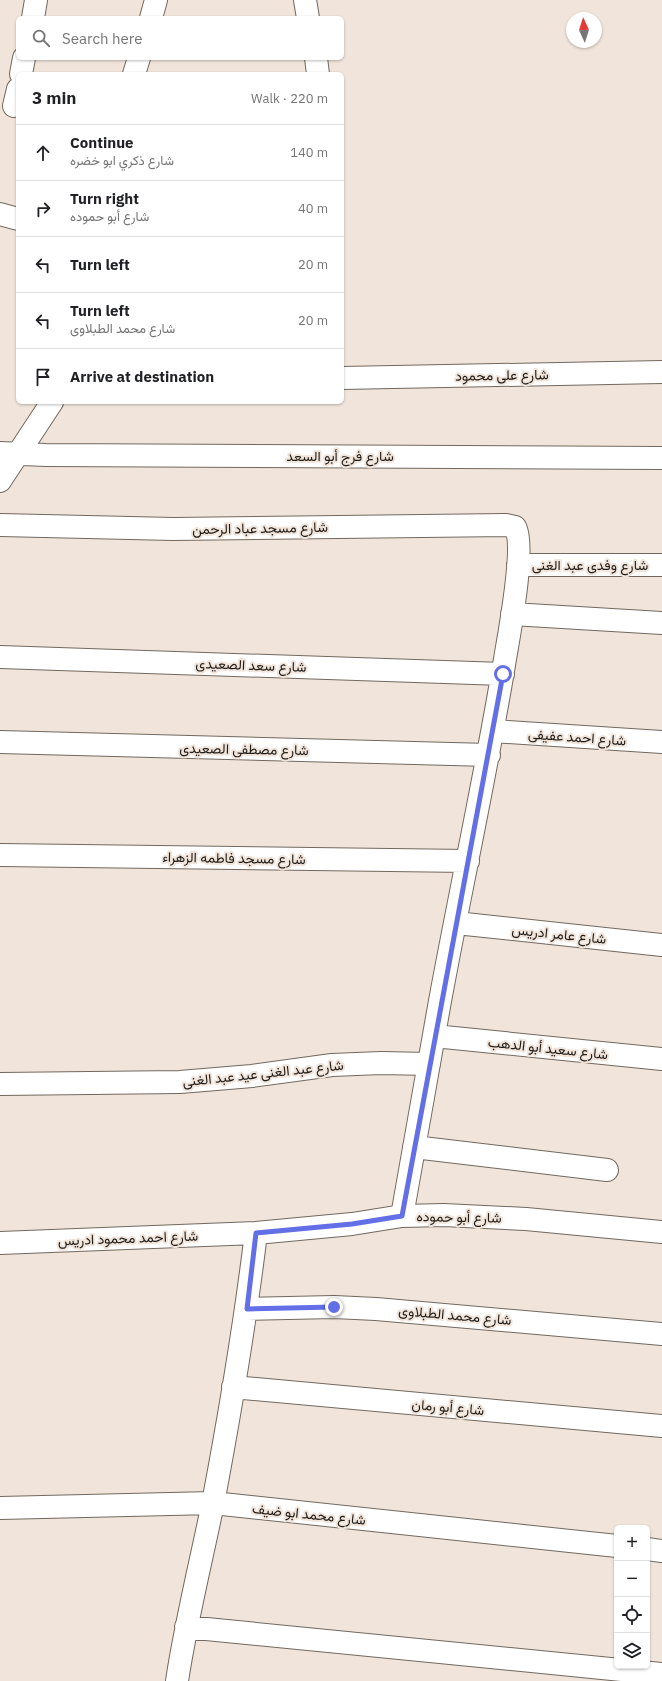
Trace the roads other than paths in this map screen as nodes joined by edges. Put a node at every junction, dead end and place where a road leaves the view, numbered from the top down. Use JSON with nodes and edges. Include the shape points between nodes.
{"nodes":[{"id":1,"x":36,"y":0,"type":"edge"},
{"id":2,"x":156,"y":0,"type":"edge"},
{"id":3,"x":305,"y":0,"type":"edge"},
{"id":4,"x":32,"y":16,"type":"edge"},
{"id":5,"x":152,"y":16,"type":"edge"},
{"id":6,"x":308,"y":16,"type":"edge"},
{"id":7,"x":24,"y":60,"type":"edge"},
{"id":8,"x":138,"y":60,"type":"edge"},
{"id":9,"x":316,"y":60,"type":"edge"},
{"id":10,"x":21,"y":72,"type":"edge"},
{"id":11,"x":135,"y":72,"type":"edge"},
{"id":12,"x":318,"y":72,"type":"edge"},
{"id":13,"x":0,"y":214,"type":"edge"},
{"id":14,"x":16,"y":218,"type":"edge"},
{"id":15,"x":662,"y":372,"type":"edge"},
{"id":16,"x":344,"y":378,"type":"edge"},
{"id":17,"x":50,"y":404,"type":"edge"},
{"id":18,"x":9,"y":453,"type":"edge"},
{"id":19,"x":662,"y":458,"type":"edge"},
{"id":20,"x":0,"y":481,"type":"edge"},
{"id":21,"x":0,"y":525,"type":"edge"},
{"id":22,"x":518,"y":565,"type":"junction"},
{"id":23,"x":662,"y":565,"type":"edge"},
{"id":24,"x":512,"y":614,"type":"junction"},
{"id":25,"x":662,"y":623,"type":"edge"},
{"id":26,"x":0,"y":657,"type":"edge"},
{"id":27,"x":503,"y":674,"type":"junction"},
{"id":28,"x":493,"y":731,"type":"junction"},
{"id":29,"x":0,"y":742,"type":"edge"},
{"id":30,"x":662,"y":742,"type":"edge"},
{"id":31,"x":489,"y":755,"type":"junction"},
{"id":32,"x":0,"y":855,"type":"edge"},
{"id":33,"x":468,"y":861,"type":"junction"},
{"id":34,"x":456,"y":923,"type":"junction"},
{"id":35,"x":662,"y":945,"type":"edge"},
{"id":36,"x":434,"y":1036,"type":"junction"},
{"id":37,"x":662,"y":1059,"type":"edge"},
{"id":38,"x":429,"y":1064,"type":"junction"},
{"id":39,"x":0,"y":1084,"type":"edge"},
{"id":40,"x":414,"y":1147,"type":"junction"},
{"id":41,"x":608,"y":1170,"type":"dead end"},
{"id":42,"x":402,"y":1216,"type":"junction"},
{"id":43,"x":662,"y":1232,"type":"edge"},
{"id":44,"x":256,"y":1233,"type":"junction"},
{"id":45,"x":0,"y":1242,"type":"edge"},
{"id":46,"x":247,"y":1309,"type":"junction"},
{"id":47,"x":662,"y":1334,"type":"edge"},
{"id":48,"x":233,"y":1388,"type":"junction"},
{"id":49,"x":662,"y":1426,"type":"edge"},
{"id":50,"x":213,"y":1504,"type":"junction"},
{"id":51,"x":0,"y":1508,"type":"edge"},
{"id":52,"x":614,"y":1546,"type":"edge"},
{"id":53,"x":650,"y":1549,"type":"edge"},
{"id":54,"x":662,"y":1551,"type":"edge"},
{"id":55,"x":186,"y":1627,"type":"junction"},
{"id":56,"x":662,"y":1674,"type":"edge"},
{"id":57,"x":177,"y":1681,"type":"edge"}],
"edges":[{"from":1,"to":4,"type":"street"},
{"from":2,"to":5,"type":"street"},
{"from":3,"to":6,"type":"street"},
{"from":7,"to":10,"type":"street"},
{"from":8,"to":11,"type":"street"},
{"from":9,"to":12,"type":"street"},
{"from":13,"to":14,"type":"street"},
{"from":15,"to":16,"type":"street","name":"شارع على محمود"},
{"from":17,"to":18,"type":"street"},
{"from":18,"to":19,"type":"street","name":"شارع فرج أبو السعد"},
{"from":18,"to":20,"type":"street"},
{"from":21,"to":22,"type":"street","name":"شارع مسجد عباد الرحمن","via":[[173,529],[506,525],[515,527],[517,531]]},
{"from":22,"to":23,"type":"street","name":"شارع وفدى عبد الغنى"},
{"from":22,"to":24,"type":"street"},
{"from":24,"to":25,"type":"street"},
{"from":24,"to":27,"type":"street"},
{"from":26,"to":27,"type":"street","name":"شارع سعد الصعيدى"},
{"from":27,"to":28,"type":"street"},
{"from":28,"to":30,"type":"street","name":"شارع احمد عفيفى"},
{"from":28,"to":31,"type":"street"},
{"from":29,"to":31,"type":"street","name":"شارع مصطفى الصعيدى"},
{"from":31,"to":33,"type":"street"},
{"from":32,"to":33,"type":"street","name":"شارع مسجد فاطمه الزهراء"},
{"from":33,"to":34,"type":"street"},
{"from":34,"to":35,"type":"street","name":"شارع عامر ادريس"},
{"from":34,"to":36,"type":"street"},
{"from":36,"to":37,"type":"street","name":"شارع سعيد أبو الدهب"},
{"from":36,"to":38,"type":"street"},
{"from":38,"to":39,"type":"street","name":"شارع عبد الغنى عيد عبد الغنى","via":[[332,1065],[252,1076],[180,1082]]},
{"from":38,"to":40,"type":"street"},
{"from":40,"to":41,"type":"street"},
{"from":40,"to":42,"type":"street"},
{"from":42,"to":43,"type":"street","name":"شارع أبو حموده","via":[[485,1216]]},
{"from":42,"to":44,"type":"street","name":"شارع أبو حموده","via":[[352,1224]]},
{"from":44,"to":45,"type":"street","name":"شارع احمد محمود ادريس"},
{"from":44,"to":46,"type":"street"},
{"from":46,"to":47,"type":"street","name":"شارع محمد الطبلاوى","via":[[376,1309]]},
{"from":46,"to":48,"type":"street"},
{"from":48,"to":49,"type":"street","name":"شارع أبو رمان"},
{"from":48,"to":50,"type":"street"},
{"from":50,"to":51,"type":"street","name":"شارع محمد ابو ضيف"},
{"from":50,"to":52,"type":"street","name":"شارع محمد ابو ضيف"},
{"from":50,"to":55,"type":"street"},
{"from":53,"to":54,"type":"street"},
{"from":55,"to":56,"type":"street"},
{"from":55,"to":57,"type":"street"}]}
